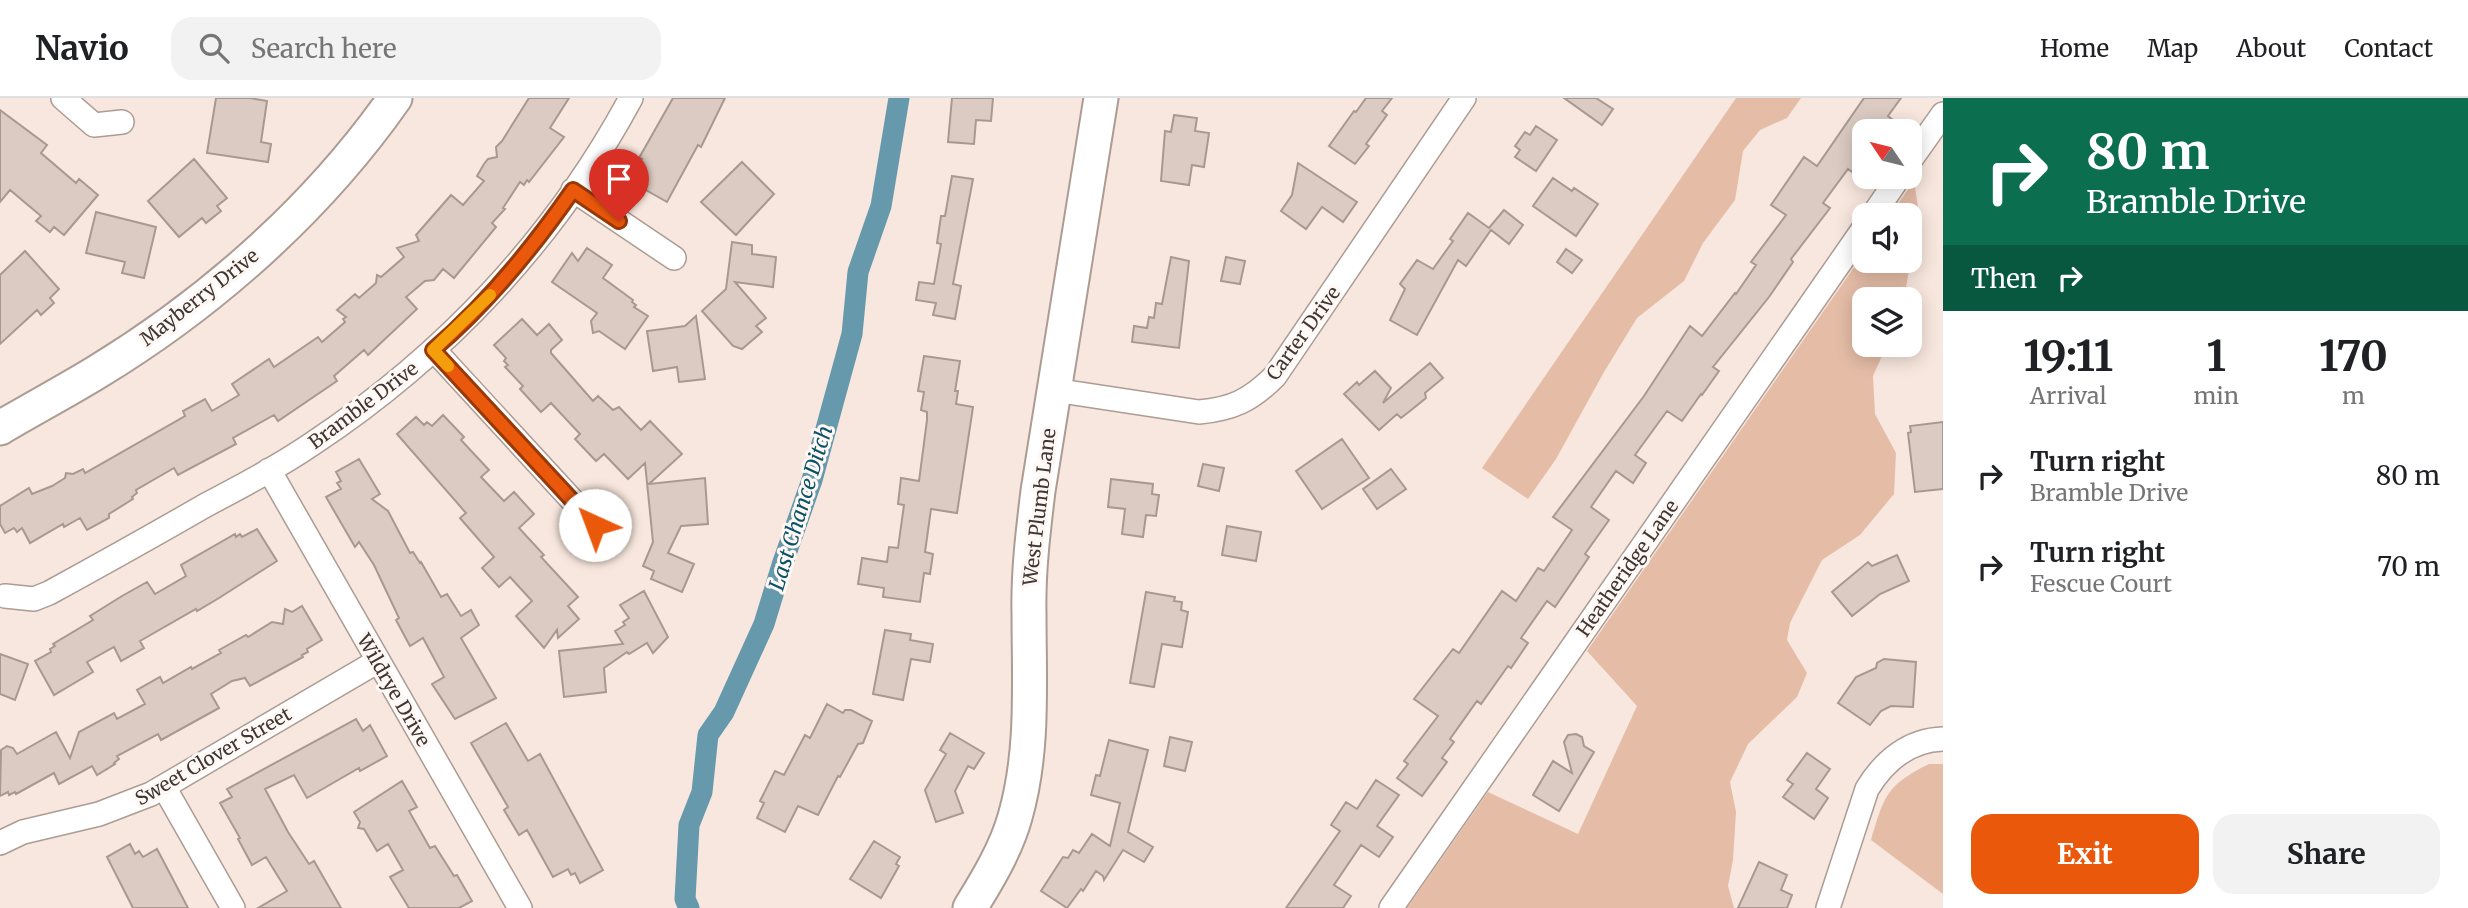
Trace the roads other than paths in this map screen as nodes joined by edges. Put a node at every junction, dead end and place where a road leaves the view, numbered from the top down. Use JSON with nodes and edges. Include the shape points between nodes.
{"nodes":[{"id":1,"x":63,"y":98,"type":"edge"},
{"id":2,"x":395,"y":98,"type":"edge"},
{"id":3,"x":631,"y":98,"type":"edge"},
{"id":4,"x":1101,"y":98,"type":"edge"},
{"id":5,"x":1464,"y":98,"type":"edge"},
{"id":6,"x":1943,"y":114,"type":"edge"},
{"id":7,"x":122,"y":122,"type":"dead end"},
{"id":8,"x":1922,"y":144,"type":"edge"},
{"id":9,"x":573,"y":190,"type":"junction"},
{"id":10,"x":1852,"y":245,"type":"edge"},
{"id":11,"x":674,"y":258,"type":"dead end"},
{"id":12,"x":433,"y":350,"type":"junction"},
{"id":13,"x":1054,"y":390,"type":"junction"},
{"id":14,"x":0,"y":428,"type":"edge"},
{"id":15,"x":269,"y":471,"type":"junction"},
{"id":16,"x":595,"y":525,"type":"dead end"},
{"id":17,"x":5,"y":596,"type":"dead end"},
{"id":18,"x":378,"y":661,"type":"junction"},
{"id":19,"x":1943,"y":738,"type":"edge"},
{"id":20,"x":163,"y":787,"type":"junction"},
{"id":21,"x":0,"y":843,"type":"edge"},
{"id":22,"x":233,"y":908,"type":"edge"},
{"id":23,"x":520,"y":908,"type":"edge"},
{"id":24,"x":970,"y":908,"type":"edge"},
{"id":25,"x":1391,"y":908,"type":"edge"},
{"id":26,"x":1828,"y":908,"type":"edge"}],
"edges":[{"from":1,"to":7,"type":"street","via":[[94,125]]},
{"from":2,"to":14,"type":"main road","name":"Mayberry Drive","via":[[317,193],[229,277],[120,357]]},
{"from":3,"to":9,"type":"street","name":"Bramble Drive"},
{"from":4,"to":13,"type":"main road","name":"West Plumb Lane"},
{"from":5,"to":13,"type":"street","name":"Carter Drive","via":[[1275,376],[1258,393],[1239,404],[1199,412]]},
{"from":6,"to":8,"type":"street"},
{"from":9,"to":11,"type":"street"},
{"from":9,"to":12,"type":"street","name":"Bramble Drive","via":[[506,278]]},
{"from":10,"to":25,"type":"street","name":"Heatheridge Lane"},
{"from":12,"to":15,"type":"street","name":"Bramble Drive","via":[[336,428]]},
{"from":12,"to":16,"type":"street"},
{"from":13,"to":24,"type":"main road","name":"West Plumb Lane","via":[[1032,541],[1024,778],[1000,856]]},
{"from":15,"to":17,"type":"street","name":"Bramble Drive","via":[[49,593],[34,599]]},
{"from":15,"to":18,"type":"street","name":"Wildrye Drive"},
{"from":18,"to":20,"type":"street","name":"Sweet Clover Street"},
{"from":18,"to":23,"type":"street","name":"Wildrye Drive"},
{"from":19,"to":26,"type":"street","via":[[1913,745],[1878,772],[1867,789]]},
{"from":20,"to":21,"type":"street","name":"Sweet Clover Street","via":[[99,814],[23,832]]},
{"from":20,"to":22,"type":"street"}]}
